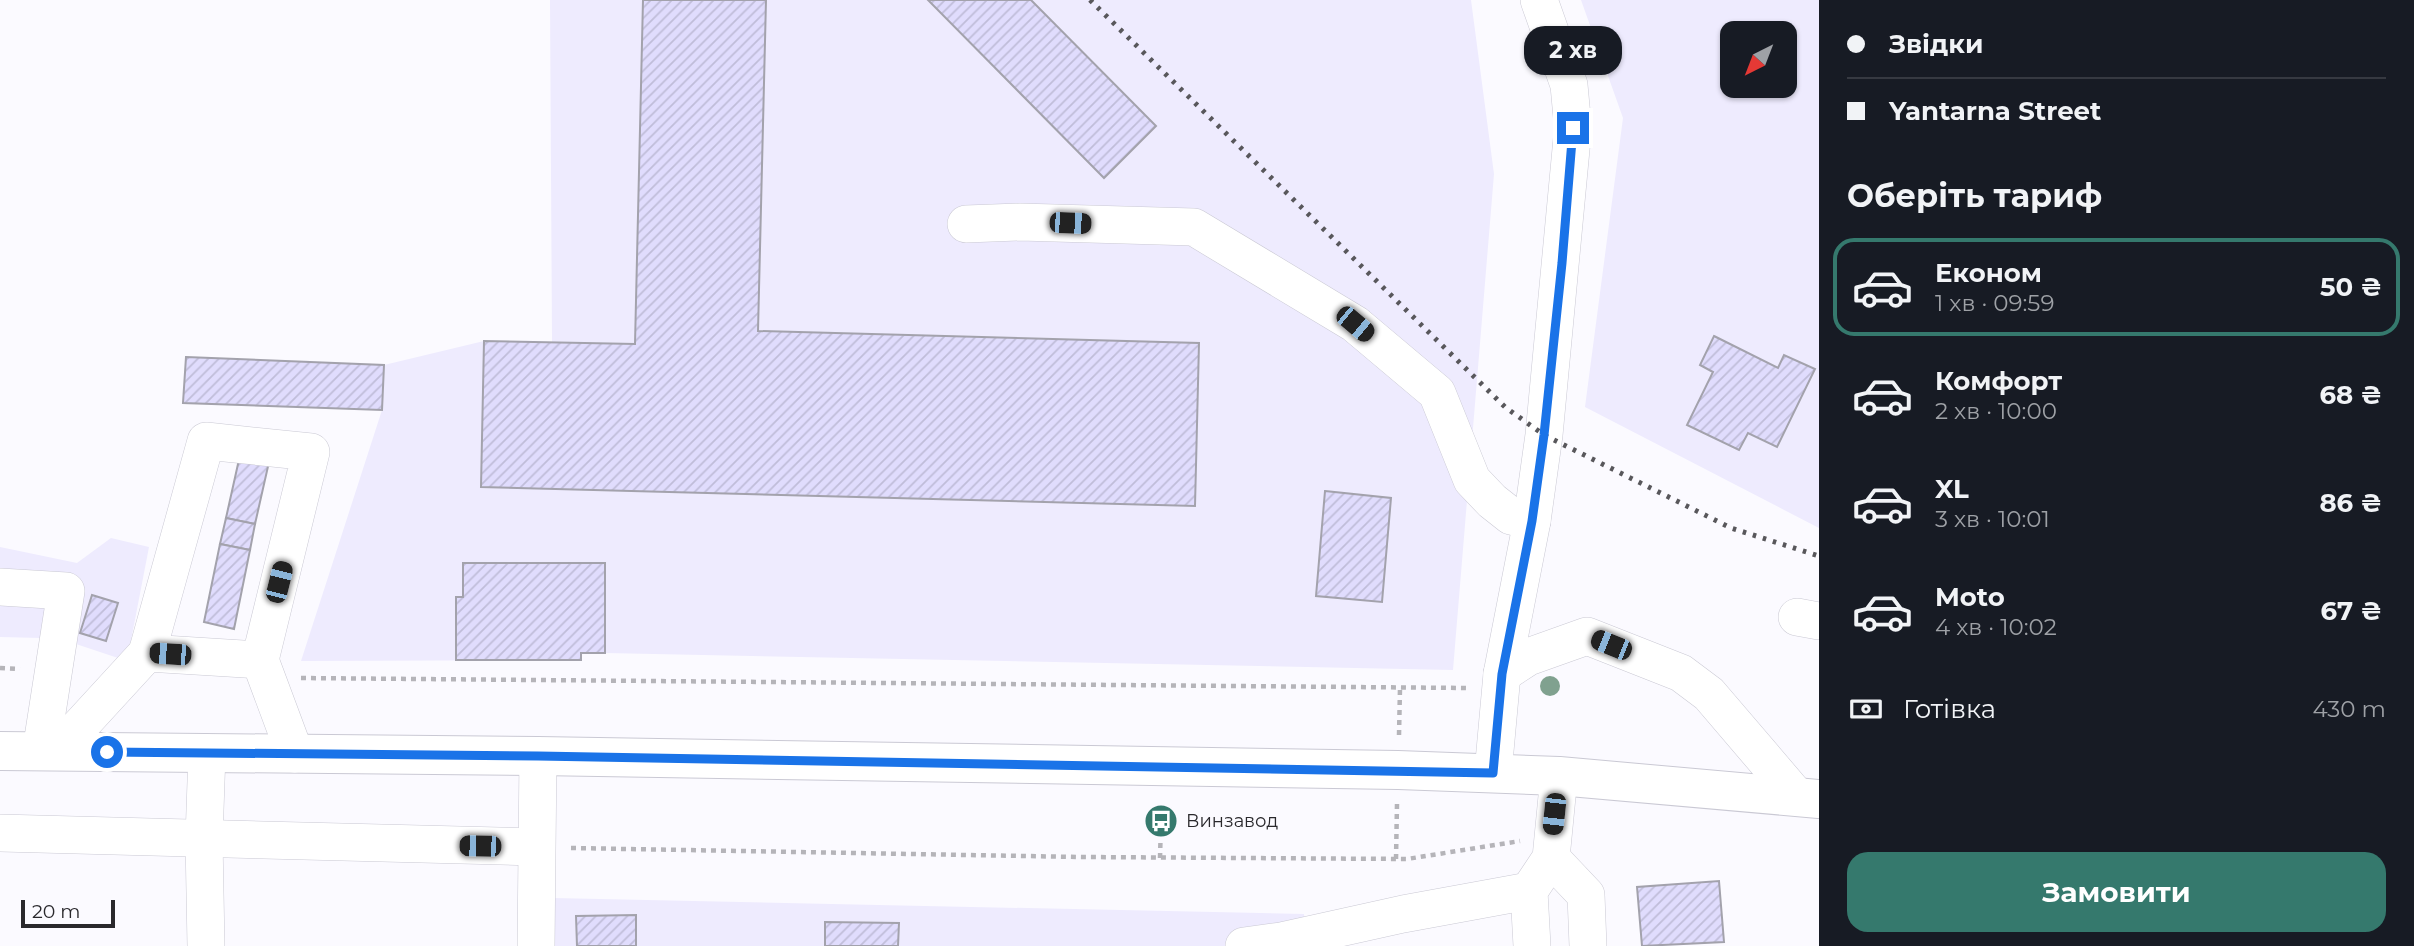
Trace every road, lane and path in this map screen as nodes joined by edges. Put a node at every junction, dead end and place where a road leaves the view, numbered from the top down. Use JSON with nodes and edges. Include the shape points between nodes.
{"nodes":[{"id":1,"x":1539,"y":0,"type":"edge"},
{"id":2,"x":966,"y":224,"type":"dead end"},
{"id":3,"x":1532,"y":521,"type":"junction"},
{"id":4,"x":0,"y":587,"type":"edge"},
{"id":5,"x":147,"y":653,"type":"junction"},
{"id":6,"x":262,"y":667,"type":"junction"},
{"id":7,"x":1501,"y":681,"type":"junction"},
{"id":8,"x":0,"y":751,"type":"edge"},
{"id":9,"x":49,"y":751,"type":"junction"},
{"id":10,"x":207,"y":753,"type":"junction"},
{"id":11,"x":295,"y":754,"type":"junction"},
{"id":12,"x":538,"y":756,"type":"junction"},
{"id":13,"x":1493,"y":773,"type":"junction"},
{"id":14,"x":1559,"y":776,"type":"junction"},
{"id":15,"x":1808,"y":798,"type":"edge"},
{"id":16,"x":1161,"y":821,"type":"dead end"},
{"id":17,"x":0,"y":833,"type":"edge"},
{"id":18,"x":204,"y":839,"type":"junction"},
{"id":19,"x":535,"y":847,"type":"junction"},
{"id":20,"x":1551,"y":847,"type":"junction"},
{"id":21,"x":1160,"y":858,"type":"junction"},
{"id":22,"x":1530,"y":891,"type":"junction"},
{"id":23,"x":205,"y":946,"type":"edge"},
{"id":24,"x":536,"y":946,"type":"edge"},
{"id":25,"x":1244,"y":946,"type":"edge"},
{"id":26,"x":1532,"y":946,"type":"edge"},
{"id":27,"x":1588,"y":946,"type":"edge"}],
"edges":[{"from":1,"to":3,"type":"street","via":[[1569,85],[1573,128]]},
{"from":2,"to":3,"type":"street","via":[[1194,227],[1355,324],[1437,393],[1472,480],[1511,516]]},
{"from":3,"to":7,"type":"street"},
{"from":4,"to":9,"type":"street","via":[[66,591]]},
{"from":5,"to":6,"type":"street"},
{"from":5,"to":6,"type":"street","via":[[206,441],[310,452]]},
{"from":5,"to":9,"type":"street"},
{"from":6,"to":7,"type":"path","via":[[313,678]]},
{"from":6,"to":11,"type":"street"},
{"from":7,"to":13,"type":"street"},
{"from":7,"to":15,"type":"street","via":[[1528,657],[1587,636],[1681,673],[1709,694]]},
{"from":8,"to":9,"type":"main road"},
{"from":9,"to":10,"type":"main road"},
{"from":10,"to":11,"type":"main road"},
{"from":10,"to":18,"type":"street"},
{"from":11,"to":12,"type":"main road"},
{"from":12,"to":13,"type":"main road"},
{"from":12,"to":19,"type":"street"},
{"from":13,"to":14,"type":"main road"},
{"from":14,"to":15,"type":"main road"},
{"from":14,"to":20,"type":"street"},
{"from":16,"to":21,"type":"path"},
{"from":17,"to":18,"type":"street"},
{"from":18,"to":19,"type":"street"},
{"from":18,"to":23,"type":"street"},
{"from":19,"to":21,"type":"path"},
{"from":19,"to":24,"type":"street"},
{"from":20,"to":21,"type":"path","via":[[1407,859]]},
{"from":20,"to":22,"type":"street"},
{"from":20,"to":27,"type":"street","via":[[1586,895]]},
{"from":22,"to":25,"type":"street"},
{"from":22,"to":26,"type":"street"}]}
